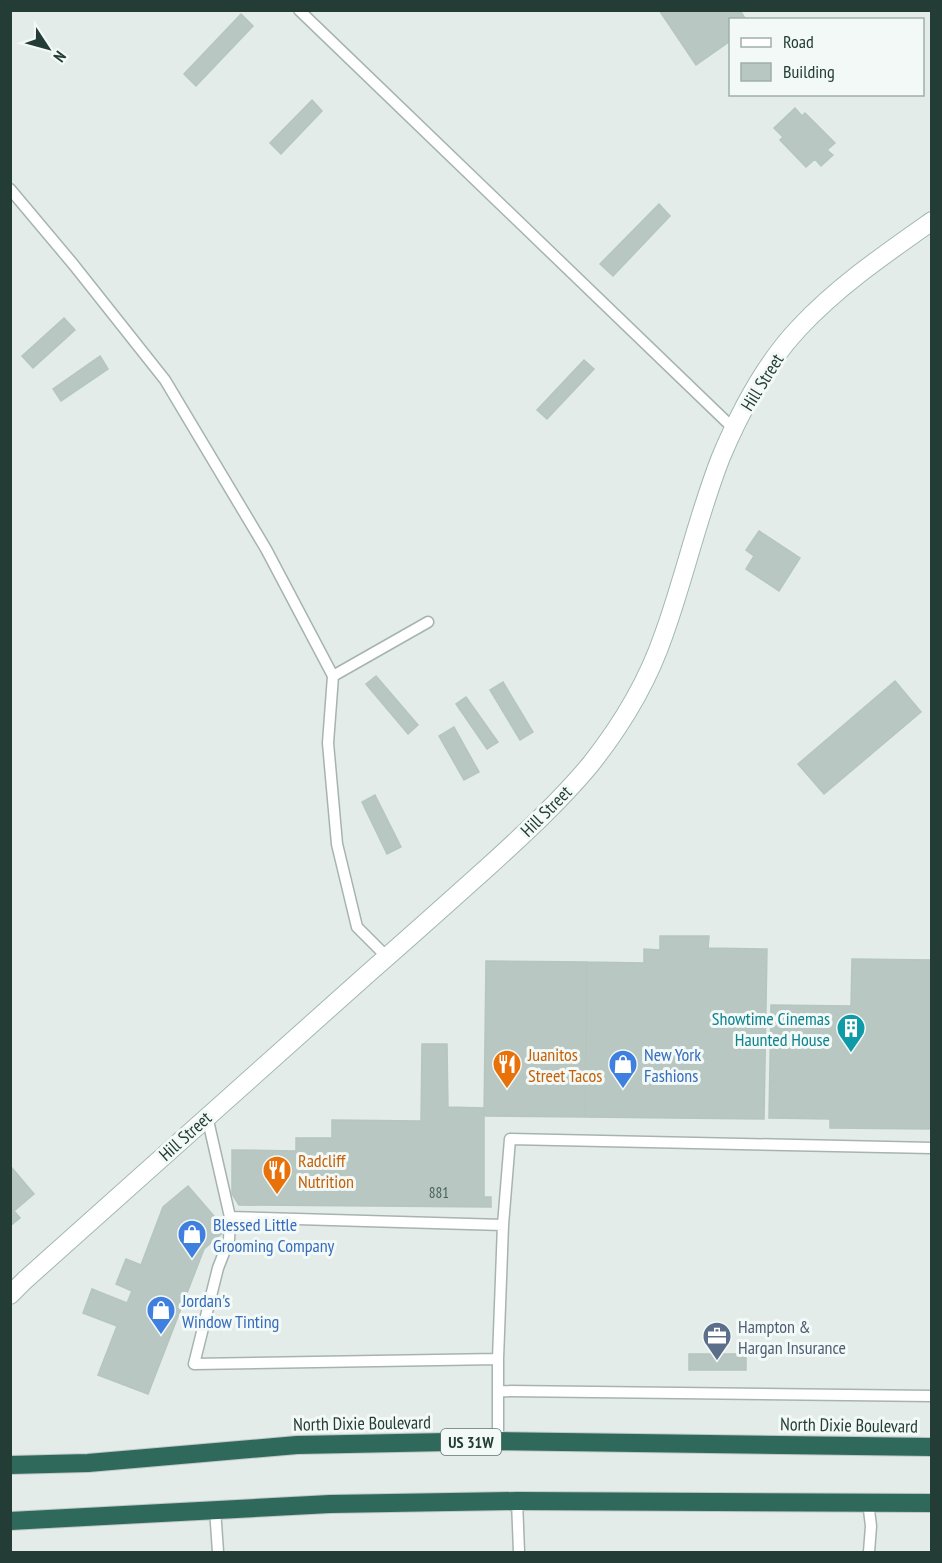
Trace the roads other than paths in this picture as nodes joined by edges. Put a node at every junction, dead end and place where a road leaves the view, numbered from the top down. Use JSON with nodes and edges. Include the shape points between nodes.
{"nodes":[{"id":1,"x":298,"y":10,"type":"edge"},
{"id":2,"x":10,"y":189,"type":"edge"},
{"id":3,"x":932,"y":221,"type":"edge"},
{"id":4,"x":734,"y":429,"type":"junction"},
{"id":5,"x":428,"y":622,"type":"dead end"},
{"id":6,"x":333,"y":676,"type":"junction"},
{"id":7,"x":387,"y":957,"type":"junction"},
{"id":8,"x":207,"y":1116,"type":"junction"},
{"id":9,"x":932,"y":1148,"type":"edge"},
{"id":10,"x":230,"y":1217,"type":"junction"},
{"id":11,"x":503,"y":1225,"type":"junction"},
{"id":12,"x":10,"y":1296,"type":"edge"},
{"id":13,"x":498,"y":1359,"type":"junction"},
{"id":14,"x":498,"y":1392,"type":"junction"},
{"id":15,"x":932,"y":1396,"type":"edge"},
{"id":16,"x":498,"y":1441,"type":"junction"},
{"id":17,"x":932,"y":1447,"type":"edge"},
{"id":18,"x":10,"y":1466,"type":"edge"},
{"id":19,"x":517,"y":1501,"type":"junction"},
{"id":20,"x":868,"y":1502,"type":"junction"},
{"id":21,"x":932,"y":1503,"type":"edge"},
{"id":22,"x":215,"y":1509,"type":"junction"},
{"id":23,"x":10,"y":1521,"type":"edge"},
{"id":24,"x":218,"y":1552,"type":"edge"},
{"id":25,"x":519,"y":1552,"type":"edge"},
{"id":26,"x":869,"y":1552,"type":"edge"}],
"edges":[{"from":1,"to":4,"type":"lane"},
{"from":2,"to":6,"type":"lane","via":[[165,380],[266,549]]},
{"from":3,"to":4,"type":"street","name":"Hill Street","via":[[883,255],[797,330],[766,370]]},
{"from":4,"to":7,"type":"street","name":"Hill Street","via":[[705,501],[663,638],[620,724],[555,803]]},
{"from":5,"to":6,"type":"lane"},
{"from":6,"to":7,"type":"lane","via":[[328,743],[337,844],[357,927]]},
{"from":7,"to":8,"type":"street","name":"Hill Street"},
{"from":8,"to":10,"type":"lane"},
{"from":8,"to":12,"type":"street","name":"Hill Street"},
{"from":9,"to":11,"type":"lane","via":[[510,1140]]},
{"from":10,"to":11,"type":"lane"},
{"from":10,"to":13,"type":"lane","via":[[229,1239],[194,1364]]},
{"from":11,"to":13,"type":"lane"},
{"from":13,"to":14,"type":"lane"},
{"from":14,"to":15,"type":"lane"},
{"from":14,"to":16,"type":"lane"},
{"from":16,"to":17,"type":"highway","name":"North Dixie Boulevard","number":"US 31W"},
{"from":16,"to":18,"type":"highway","name":"North Dixie Boulevard","number":"US 31W","via":[[297,1445]]},
{"from":19,"to":20,"type":"highway"},
{"from":19,"to":22,"type":"highway"},
{"from":19,"to":25,"type":"lane"},
{"from":20,"to":21,"type":"highway"},
{"from":20,"to":26,"type":"lane"},
{"from":22,"to":23,"type":"highway"},
{"from":22,"to":24,"type":"lane"}]}
